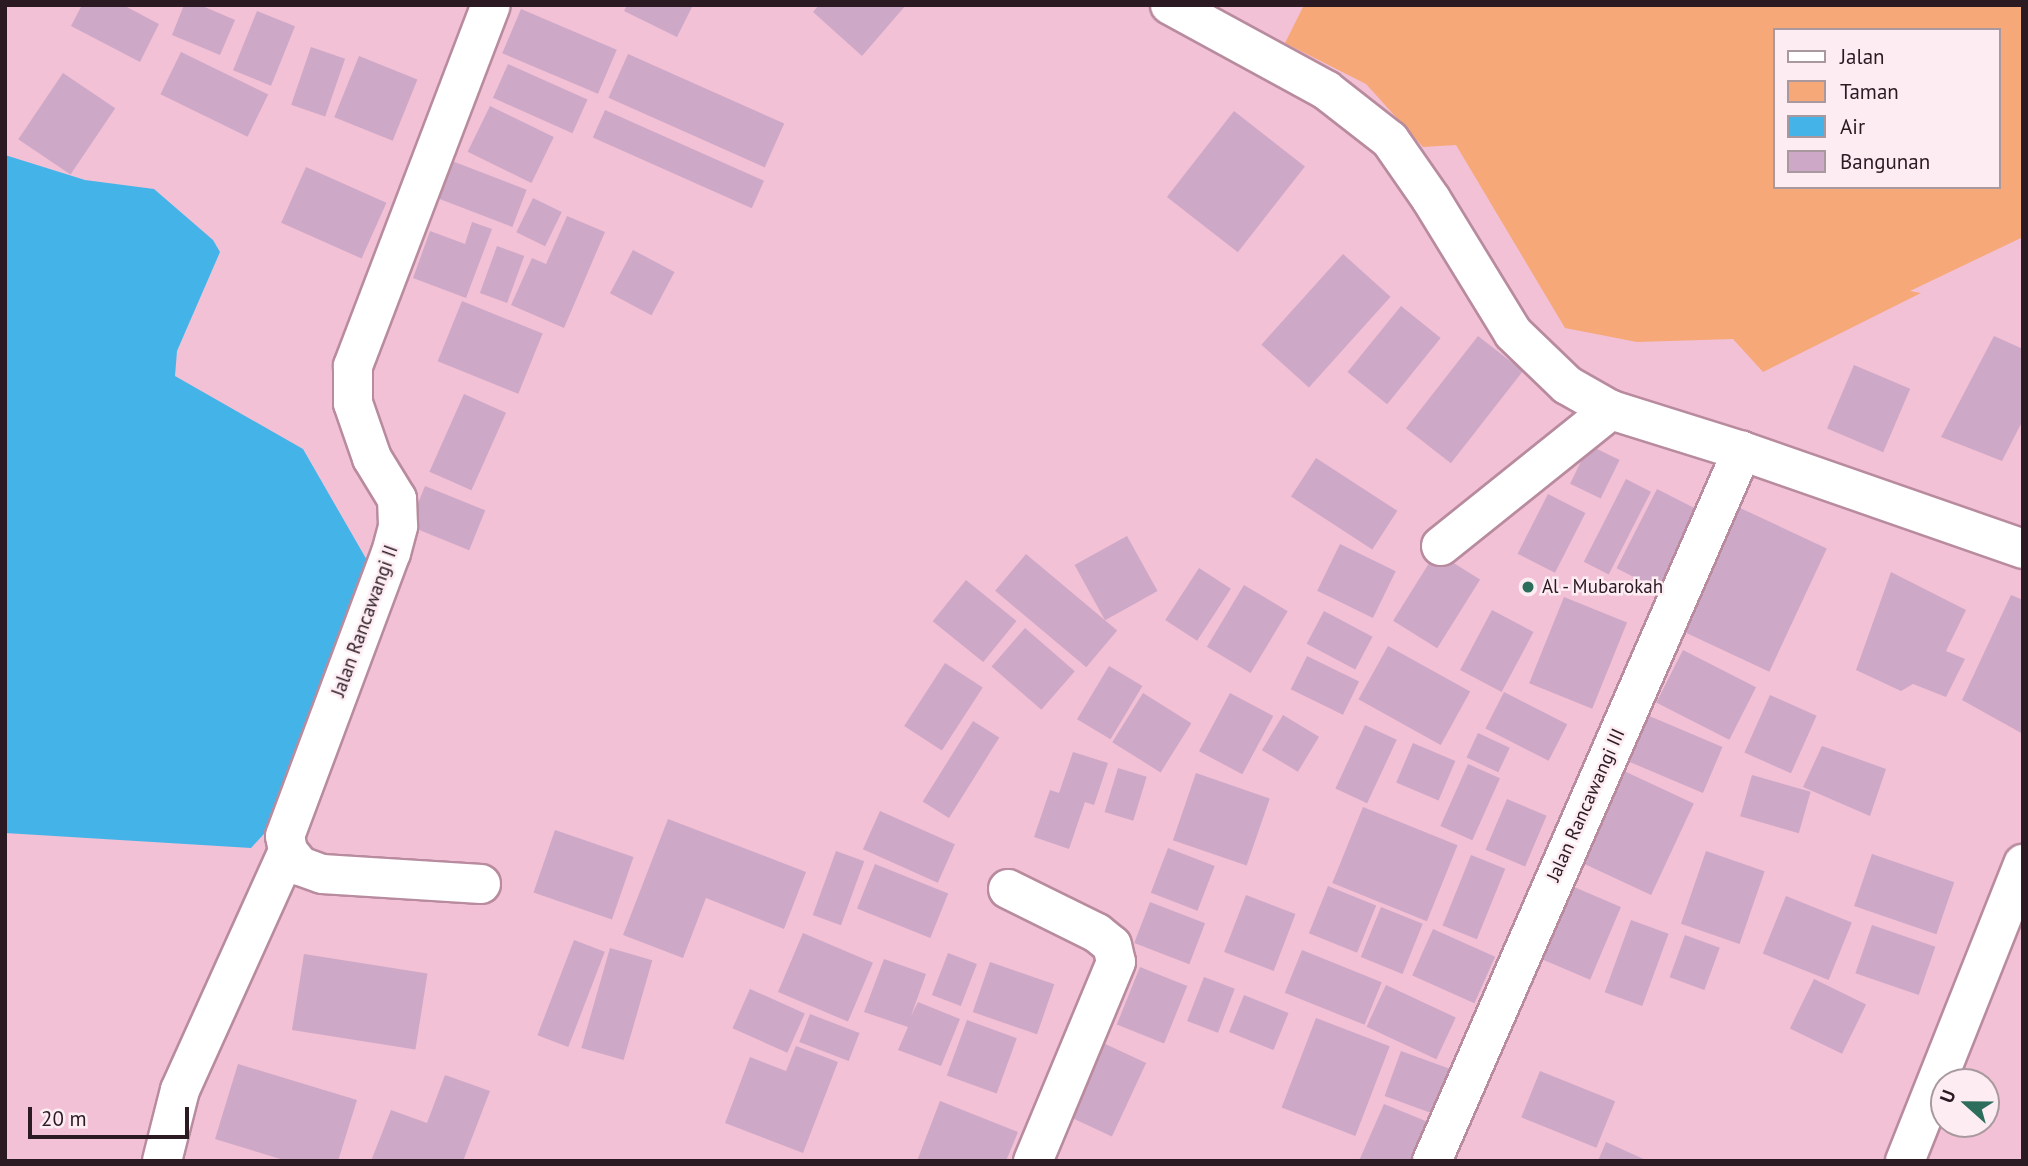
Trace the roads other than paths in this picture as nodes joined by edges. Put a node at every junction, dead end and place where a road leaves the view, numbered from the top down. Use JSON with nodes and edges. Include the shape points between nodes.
{"nodes":[{"id":1,"x":492,"y":5,"type":"edge"},
{"id":2,"x":1170,"y":5,"type":"edge"},
{"id":3,"x":1611,"y":410,"type":"junction"},
{"id":4,"x":1742,"y":451,"type":"junction"},
{"id":5,"x":1441,"y":545,"type":"dead end"},
{"id":6,"x":2023,"y":549,"type":"edge"},
{"id":7,"x":288,"y":851,"type":"junction"},
{"id":8,"x":2023,"y":864,"type":"edge"},
{"id":9,"x":481,"y":884,"type":"dead end"},
{"id":10,"x":1008,"y":889,"type":"dead end"},
{"id":11,"x":162,"y":1161,"type":"edge"},
{"id":12,"x":1033,"y":1161,"type":"edge"},
{"id":13,"x":1432,"y":1161,"type":"edge"},
{"id":14,"x":1905,"y":1161,"type":"edge"}],
"edges":[{"from":1,"to":7,"type":"street","name":"Jalan Rancawangi II","via":[[354,366],[354,403],[372,458],[397,499],[398,526],[285,836]]},
{"from":2,"to":3,"type":"street","via":[[1326,90],[1390,140],[1513,333],[1567,385]]},
{"from":3,"to":4,"type":"street"},
{"from":3,"to":5,"type":"street"},
{"from":4,"to":6,"type":"street"},
{"from":4,"to":13,"type":"street","name":"Jalan Rancawangi III"},
{"from":7,"to":9,"type":"street","via":[[300,866],[322,873]]},
{"from":7,"to":11,"type":"street","name":"Jalan Rancawangi II","via":[[180,1090]]},
{"from":8,"to":14,"type":"street"},
{"from":10,"to":12,"type":"street","via":[[1097,933],[1112,945],[1116,962]]}]}
